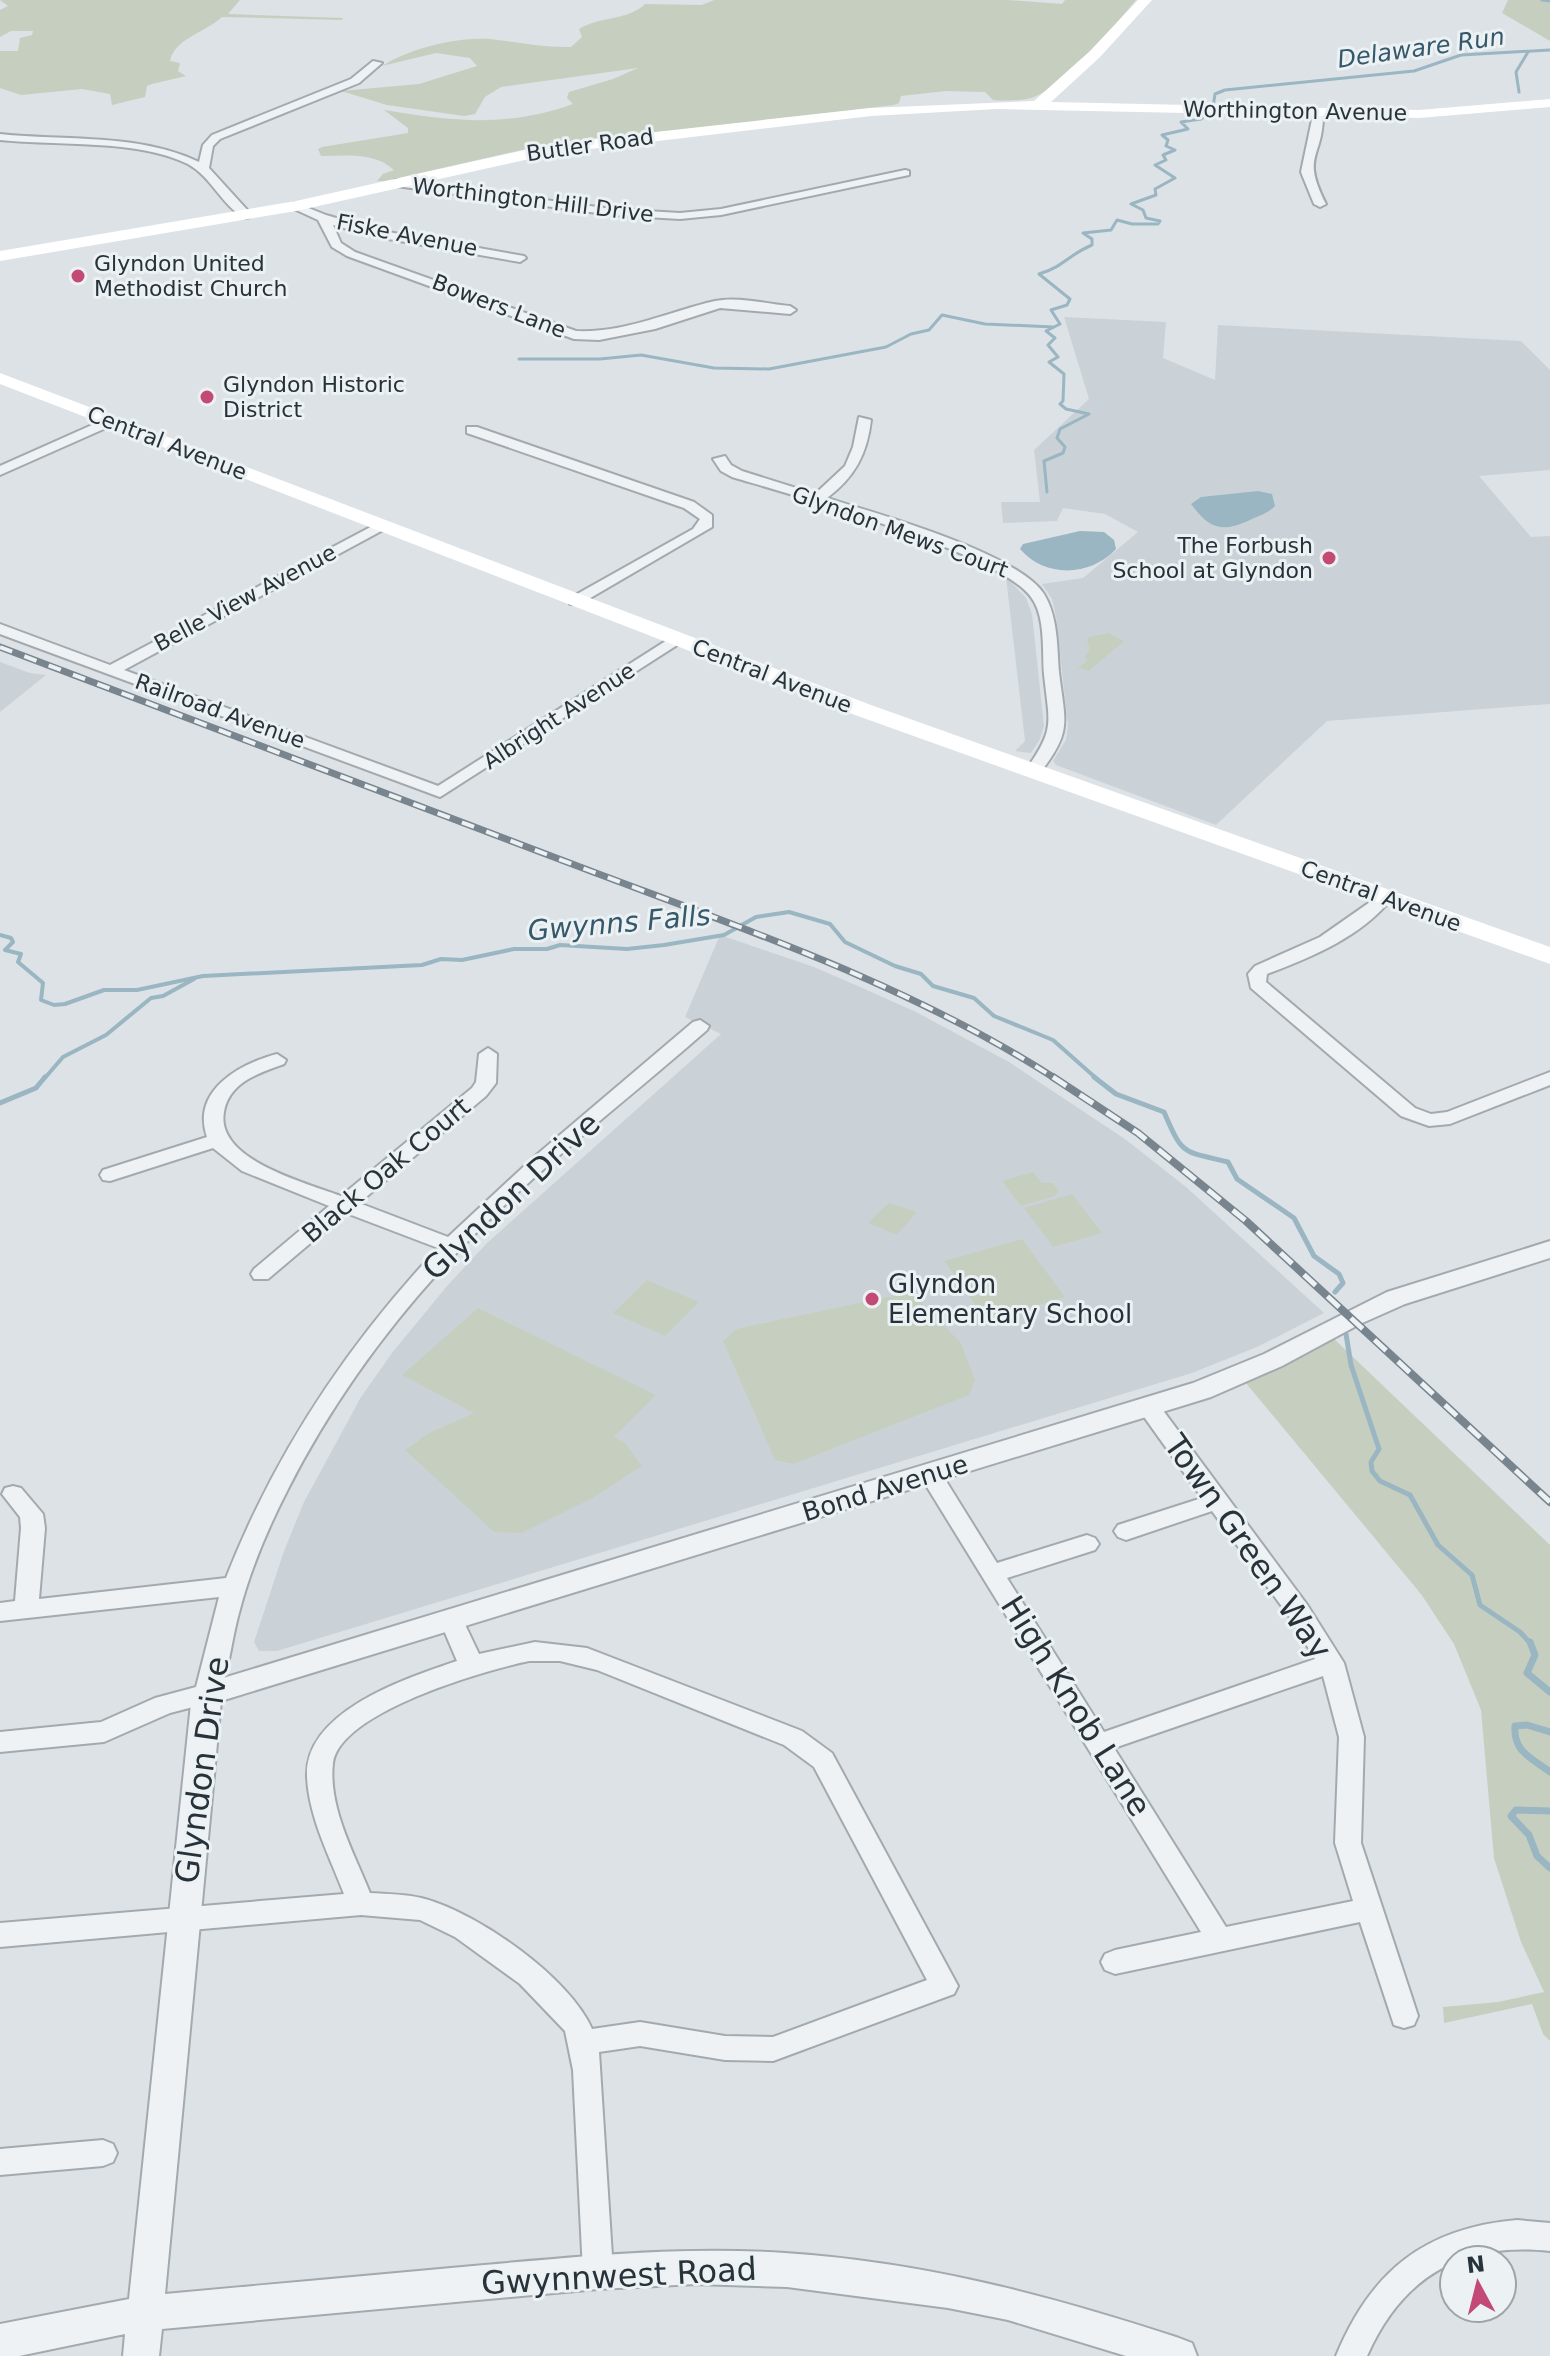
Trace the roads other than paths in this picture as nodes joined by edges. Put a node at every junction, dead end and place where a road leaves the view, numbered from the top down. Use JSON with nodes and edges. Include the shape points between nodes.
{"nodes":[{"id":1,"x":1145,"y":0,"type":"edge"},
{"id":2,"x":377,"y":63,"type":"dead end"},
{"id":3,"x":1550,"y":103,"type":"edge"},
{"id":4,"x":1039,"y":105,"type":"junction"},
{"id":5,"x":1318,"y":112,"type":"junction"},
{"id":6,"x":0,"y":137,"type":"edge"},
{"id":7,"x":203,"y":169,"type":"junction"},
{"id":8,"x":905,"y":173,"type":"dead end"},
{"id":9,"x":396,"y":183,"type":"junction"},
{"id":10,"x":1320,"y":204,"type":"dead end"},
{"id":11,"x":296,"y":206,"type":"junction"},
{"id":12,"x":246,"y":215,"type":"junction"},
{"id":13,"x":322,"y":218,"type":"junction"},
{"id":14,"x":0,"y":256,"type":"edge"},
{"id":15,"x":520,"y":258,"type":"dead end"},
{"id":16,"x":790,"y":310,"type":"dead end"},
{"id":17,"x":0,"y":378,"type":"edge"},
{"id":18,"x":864,"y":420,"type":"dead end"},
{"id":19,"x":110,"y":421,"type":"junction"},
{"id":20,"x":472,"y":430,"type":"dead end"},
{"id":21,"x":720,"y":459,"type":"dead end"},
{"id":22,"x":0,"y":471,"type":"edge"},
{"id":23,"x":815,"y":500,"type":"junction"},
{"id":24,"x":380,"y":526,"type":"junction"},
{"id":25,"x":575,"y":601,"type":"junction"},
{"id":26,"x":0,"y":629,"type":"edge"},
{"id":27,"x":677,"y":640,"type":"junction"},
{"id":28,"x":110,"y":671,"type":"junction"},
{"id":29,"x":1033,"y":771,"type":"junction"},
{"id":30,"x":440,"y":792,"type":"joint"},
{"id":31,"x":1383,"y":898,"type":"junction"},
{"id":32,"x":1550,"y":956,"type":"edge"},
{"id":33,"x":700,"y":1026,"type":"dead end"},
{"id":34,"x":488,"y":1054,"type":"dead end"},
{"id":35,"x":277,"y":1060,"type":"dead end"},
{"id":36,"x":1549,"y":1080,"type":"edge"},
{"id":37,"x":216,"y":1141,"type":"junction"},
{"id":38,"x":110,"y":1175,"type":"dead end"},
{"id":39,"x":345,"y":1206,"type":"junction"},
{"id":40,"x":451,"y":1245,"type":"junction"},
{"id":41,"x":1550,"y":1249,"type":"edge"},
{"id":42,"x":261,"y":1274,"type":"dead end"},
{"id":43,"x":1148,"y":1407,"type":"junction"},
{"id":44,"x":930,"y":1474,"type":"junction"},
{"id":45,"x":13,"y":1494,"type":"dead end"},
{"id":46,"x":1218,"y":1501,"type":"junction"},
{"id":47,"x":1126,"y":1531,"type":"dead end"},
{"id":48,"x":1087,"y":1544,"type":"dead end"},
{"id":49,"x":993,"y":1573,"type":"junction"},
{"id":50,"x":235,"y":1586,"type":"junction"},
{"id":51,"x":26,"y":1609,"type":"junction"},
{"id":52,"x":0,"y":1612,"type":"edge"},
{"id":53,"x":452,"y":1621,"type":"junction"},
{"id":54,"x":1332,"y":1663,"type":"junction"},
{"id":55,"x":472,"y":1667,"type":"junction"},
{"id":56,"x":207,"y":1694,"type":"junction"},
{"id":57,"x":0,"y":1742,"type":"edge"},
{"id":58,"x":1100,"y":1743,"type":"junction"},
{"id":59,"x":361,"y":1904,"type":"junction"},
{"id":60,"x":1367,"y":1909,"type":"junction"},
{"id":61,"x":182,"y":1920,"type":"junction"},
{"id":62,"x":0,"y":1935,"type":"edge"},
{"id":63,"x":1220,"y":1940,"type":"junction"},
{"id":64,"x":1115,"y":1962,"type":"dead end"},
{"id":65,"x":1404,"y":2016,"type":"dead end"},
{"id":66,"x":583,"y":2043,"type":"junction"},
{"id":67,"x":103,"y":2153,"type":"dead end"},
{"id":68,"x":0,"y":2162,"type":"edge"},
{"id":69,"x":1550,"y":2237,"type":"edge"},
{"id":70,"x":598,"y":2272,"type":"junction"},
{"id":71,"x":144,"y":2313,"type":"junction"},
{"id":72,"x":0,"y":2342,"type":"edge"},
{"id":73,"x":141,"y":2356,"type":"edge"},
{"id":74,"x":1179,"y":2356,"type":"edge"},
{"id":75,"x":1351,"y":2356,"type":"edge"}],
"edges":[{"from":1,"to":4,"type":"main road"},
{"from":2,"to":7,"type":"street","via":[[355,81],[216,137],[208,145]]},
{"from":3,"to":5,"type":"main road","name":"Worthington Avenue","via":[[1449,114]]},
{"from":4,"to":5,"type":"main road","name":"Worthington Avenue"},
{"from":4,"to":9,"type":"main road","name":"Butler Road","via":[[924,107],[606,141]]},
{"from":5,"to":10,"type":"street","via":[[1319,127],[1304,169]]},
{"from":6,"to":7,"type":"street","via":[[154,151],[185,158]]},
{"from":7,"to":12,"type":"street"},
{"from":8,"to":9,"type":"street","name":"Worthington Hill Drive","via":[[680,216]]},
{"from":9,"to":11,"type":"main road","name":"Butler Road"},
{"from":11,"to":12,"type":"main road","name":"Butler Road"},
{"from":11,"to":13,"type":"street","name":"Fiske Avenue"},
{"from":12,"to":14,"type":"main road","name":"Butler Road"},
{"from":13,"to":15,"type":"street","name":"Fiske Avenue"},
{"from":13,"to":16,"type":"street","name":"Bowers Lane","via":[[336,245],[351,254],[574,335],[608,335],[655,325],[719,304]]},
{"from":17,"to":19,"type":"main road","name":"Central Avenue"},
{"from":18,"to":23,"type":"street","via":[[862,447],[853,467]]},
{"from":19,"to":22,"type":"street"},
{"from":19,"to":24,"type":"main road","name":"Central Avenue"},
{"from":20,"to":25,"type":"street","via":[[689,505],[707,518],[698,532]]},
{"from":21,"to":23,"type":"street","name":"Glyndon Mews Court","via":[[737,474]]},
{"from":23,"to":29,"type":"street","name":"Glyndon Mews Court","via":[[988,560],[1031,587],[1046,617],[1058,726],[1054,746]]},
{"from":24,"to":25,"type":"main road","name":"Central Avenue"},
{"from":24,"to":28,"type":"street","name":"Belle View Avenue"},
{"from":25,"to":27,"type":"main road","name":"Central Avenue"},
{"from":26,"to":28,"type":"street","name":"Railroad Avenue"},
{"from":27,"to":29,"type":"main road","name":"Central Avenue"},
{"from":27,"to":30,"type":"street","name":"Albright Avenue"},
{"from":28,"to":30,"type":"street","name":"Railroad Avenue"},
{"from":29,"to":31,"type":"main road","name":"Central Avenue"},
{"from":31,"to":32,"type":"main road","name":"Central Avenue"},
{"from":31,"to":36,"type":"street","via":[[1338,937],[1261,970],[1257,984],[1420,1118],[1450,1118]]},
{"from":33,"to":40,"type":"street","name":"Glyndon Drive"},
{"from":34,"to":39,"type":"street","name":"Black Oak Court","via":[[486,1083],[479,1092]]},
{"from":35,"to":37,"type":"street","via":[[237,1077],[220,1095],[212,1119]]},
{"from":37,"to":38,"type":"street"},
{"from":37,"to":39,"type":"street","via":[[236,1159]]},
{"from":39,"to":40,"type":"street"},
{"from":39,"to":42,"type":"street","name":"Black Oak Court"},
{"from":40,"to":50,"type":"street","name":"Glyndon Drive","via":[[334,1390],[283,1479]]},
{"from":41,"to":43,"type":"street","name":"Bond Avenue","via":[[1396,1298],[1253,1369]]},
{"from":43,"to":44,"type":"street","name":"Bond Avenue"},
{"from":43,"to":46,"type":"street","name":"Town Green Way"},
{"from":44,"to":49,"type":"street","name":"High Knob Lane"},
{"from":44,"to":53,"type":"street","name":"Bond Avenue"},
{"from":45,"to":51,"type":"street","via":[[31,1514],[33,1528]]},
{"from":46,"to":47,"type":"street"},
{"from":46,"to":54,"type":"street","name":"Town Green Way"},
{"from":48,"to":49,"type":"street"},
{"from":49,"to":58,"type":"street","name":"High Knob Lane"},
{"from":50,"to":51,"type":"street"},
{"from":50,"to":56,"type":"street","name":"Glyndon Drive"},
{"from":51,"to":52,"type":"street"},
{"from":53,"to":55,"type":"street"},
{"from":53,"to":56,"type":"street","name":"Bond Avenue"},
{"from":54,"to":58,"type":"street"},
{"from":54,"to":60,"type":"street","name":"Town Green Way","via":[[1350,1726],[1348,1843]]},
{"from":55,"to":59,"type":"street","via":[[358,1714],[330,1739],[321,1756],[323,1799]]},
{"from":55,"to":66,"type":"street","via":[[533,1652],[577,1654],[812,1750],[823,1760],[944,1986],[773,2049],[725,2048],[640,2034]]},
{"from":56,"to":57,"type":"street","via":[[164,1705],[104,1732]]},
{"from":56,"to":61,"type":"street","name":"Glyndon Drive"},
{"from":58,"to":63,"type":"street","name":"High Knob Lane"},
{"from":59,"to":61,"type":"street"},
{"from":59,"to":66,"type":"street","via":[[406,1906],[462,1926],[564,2009]]},
{"from":60,"to":63,"type":"street"},
{"from":60,"to":65,"type":"street","name":"Town Green Way"},
{"from":61,"to":62,"type":"street"},
{"from":61,"to":71,"type":"street","name":"Glyndon Drive"},
{"from":63,"to":64,"type":"street"},
{"from":66,"to":70,"type":"street"},
{"from":67,"to":68,"type":"street"},
{"from":69,"to":75,"type":"street","via":[[1506,2232],[1448,2247],[1421,2262],[1373,2312]]},
{"from":70,"to":71,"type":"street","name":"Gwynnwest Road"},
{"from":70,"to":74,"type":"street","name":"Gwynnwest Road","via":[[787,2270],[948,2291],[1008,2303]]},
{"from":71,"to":72,"type":"street"},
{"from":71,"to":73,"type":"street","name":"Glyndon Drive"}]}
